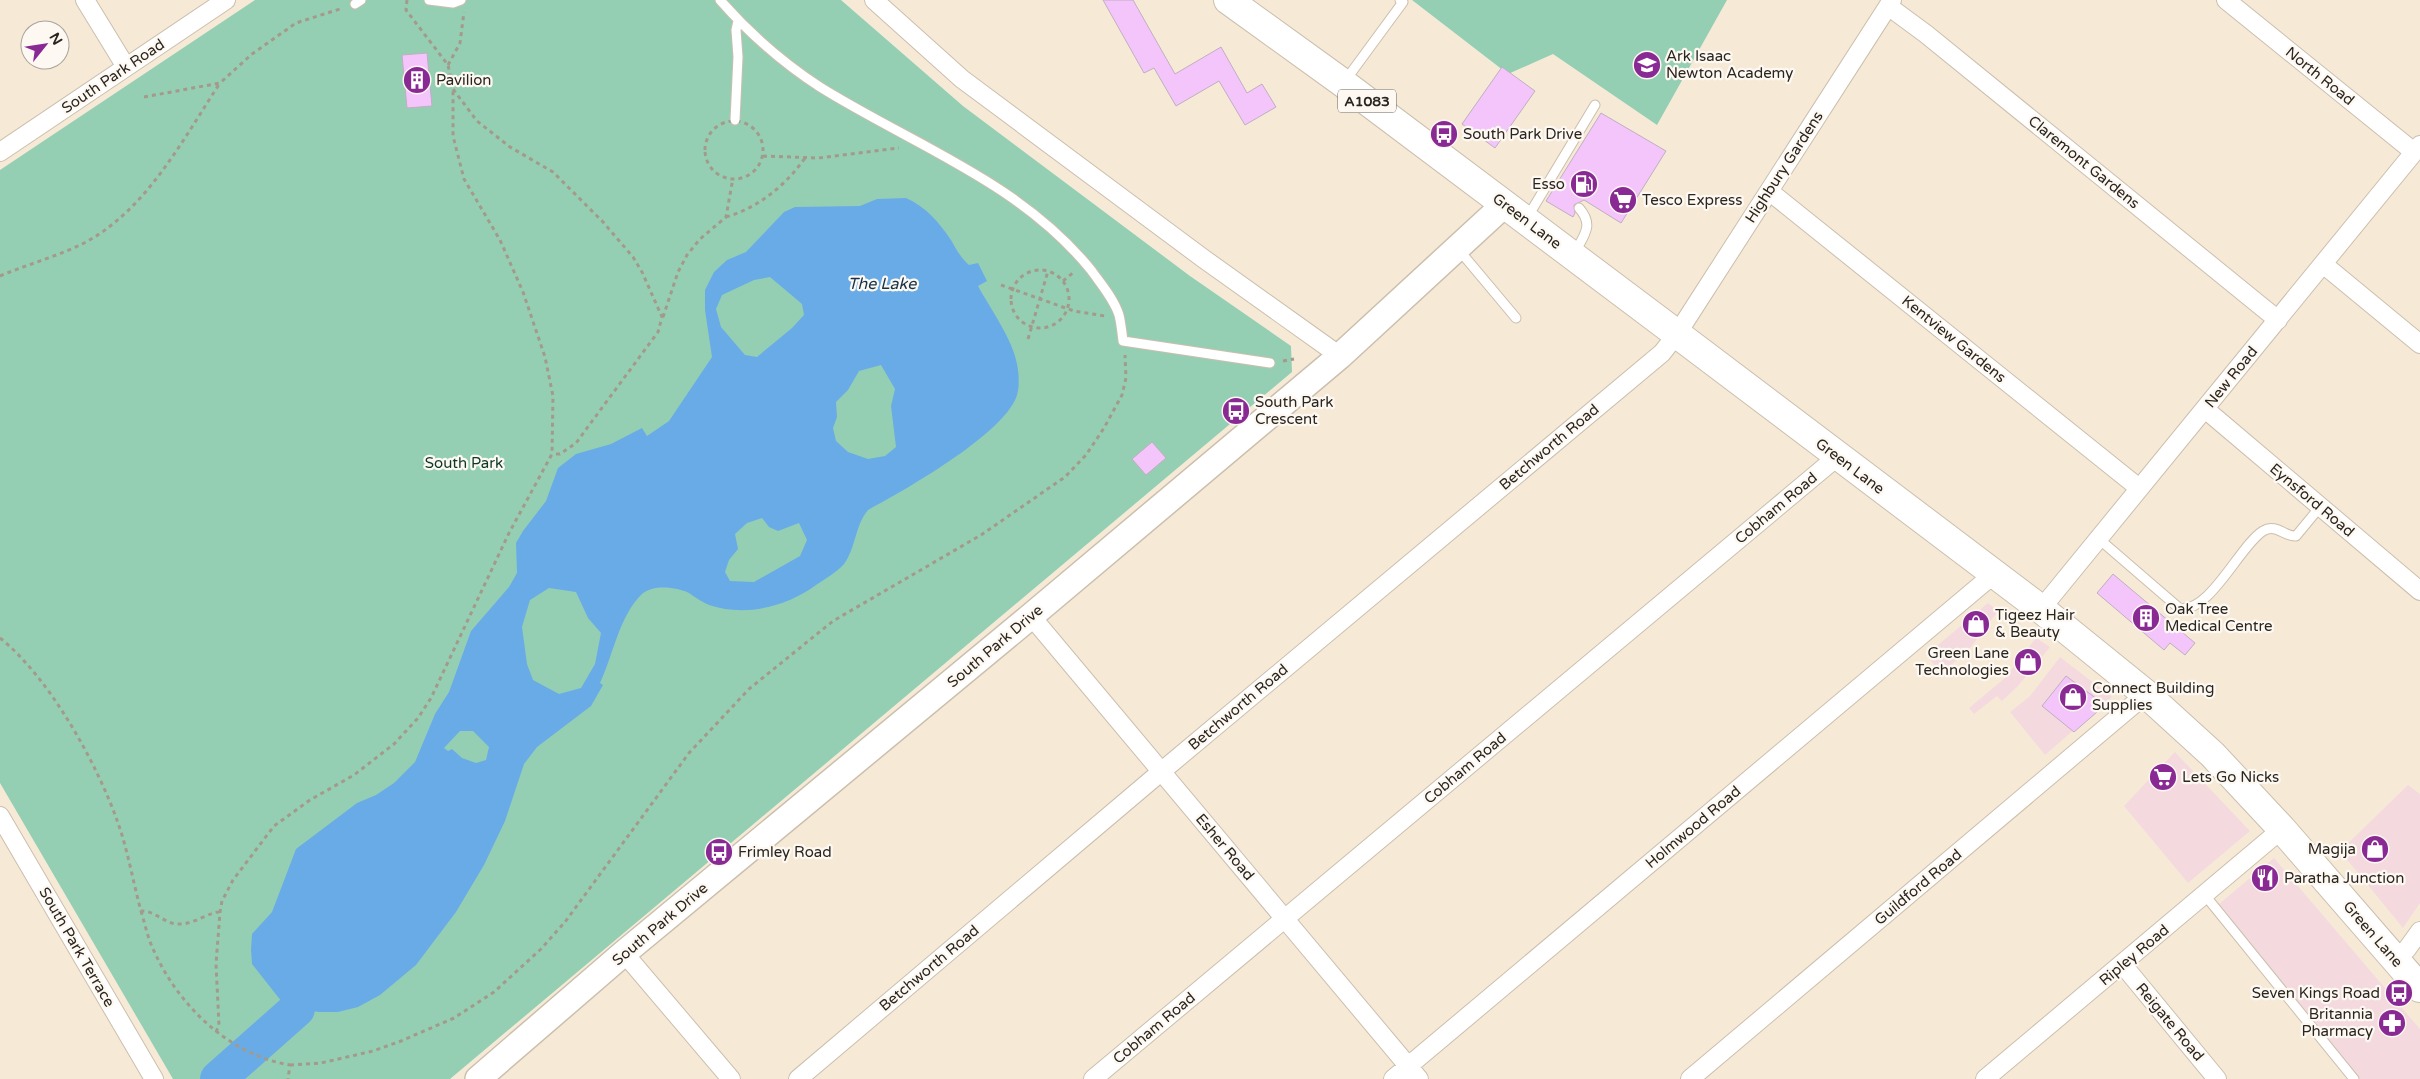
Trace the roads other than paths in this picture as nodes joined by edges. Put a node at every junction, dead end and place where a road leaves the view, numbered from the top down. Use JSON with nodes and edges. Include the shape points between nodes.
{"nodes":[{"id":1,"x":86,"y":0,"type":"edge"},
{"id":2,"x":226,"y":0,"type":"edge"},
{"id":3,"x":429,"y":0,"type":"edge"},
{"id":4,"x":461,"y":0,"type":"edge"},
{"id":5,"x":720,"y":0,"type":"edge"},
{"id":6,"x":874,"y":0,"type":"edge"},
{"id":7,"x":1228,"y":0,"type":"edge"},
{"id":8,"x":1400,"y":0,"type":"edge"},
{"id":9,"x":2226,"y":0,"type":"edge"},
{"id":10,"x":1890,"y":3,"type":"edge"},
{"id":11,"x":738,"y":21,"type":"junction"},
{"id":12,"x":126,"y":67,"type":"junction"},
{"id":13,"x":1343,"y":84,"type":"junction"},
{"id":14,"x":1595,"y":105,"type":"dead end"},
{"id":15,"x":735,"y":120,"type":"road end"},
{"id":16,"x":2417,"y":148,"type":"edge"},
{"id":17,"x":0,"y":152,"type":"edge"},
{"id":18,"x":1769,"y":190,"type":"junction"},
{"id":19,"x":1504,"y":204,"type":"junction"},
{"id":20,"x":1579,"y":208,"type":"dead end"},
{"id":21,"x":1526,"y":220,"type":"junction"},
{"id":22,"x":1457,"y":248,"type":"junction"},
{"id":23,"x":1572,"y":256,"type":"junction"},
{"id":24,"x":2323,"y":264,"type":"junction"},
{"id":25,"x":1516,"y":318,"type":"dead end"},
{"id":26,"x":2278,"y":320,"type":"junction"},
{"id":27,"x":1677,"y":334,"type":"junction"},
{"id":28,"x":2420,"y":344,"type":"edge"},
{"id":29,"x":1340,"y":356,"type":"junction"},
{"id":30,"x":1270,"y":362,"type":"dead end"},
{"id":31,"x":2205,"y":409,"type":"junction"},
{"id":32,"x":1837,"y":457,"type":"junction"},
{"id":33,"x":2139,"y":488,"type":"junction"},
{"id":34,"x":2320,"y":507,"type":"junction"},
{"id":35,"x":2098,"y":539,"type":"junction"},
{"id":36,"x":1994,"y":574,"type":"junction"},
{"id":37,"x":2420,"y":591,"type":"edge"},
{"id":38,"x":2041,"y":609,"type":"junction"},
{"id":39,"x":1031,"y":616,"type":"junction"},
{"id":40,"x":2146,"y":694,"type":"junction"},
{"id":41,"x":1162,"y":771,"type":"junction"},
{"id":42,"x":0,"y":816,"type":"edge"},
{"id":43,"x":2282,"y":829,"type":"junction"},
{"id":44,"x":2204,"y":894,"type":"junction"},
{"id":45,"x":1284,"y":919,"type":"junction"},
{"id":46,"x":2420,"y":931,"type":"edge"},
{"id":47,"x":624,"y":953,"type":"junction"},
{"id":48,"x":2394,"y":959,"type":"junction"},
{"id":49,"x":2122,"y":965,"type":"junction"},
{"id":50,"x":2420,"y":988,"type":"edge"},
{"id":51,"x":1413,"y":1073,"type":"edge"},
{"id":52,"x":154,"y":1079,"type":"edge"},
{"id":53,"x":478,"y":1079,"type":"edge"},
{"id":54,"x":731,"y":1079,"type":"edge"},
{"id":55,"x":798,"y":1079,"type":"edge"},
{"id":56,"x":1093,"y":1079,"type":"edge"},
{"id":57,"x":1393,"y":1079,"type":"edge"},
{"id":58,"x":1690,"y":1079,"type":"edge"},
{"id":59,"x":1985,"y":1079,"type":"edge"},
{"id":60,"x":2217,"y":1079,"type":"edge"},
{"id":61,"x":2354,"y":1079,"type":"edge"}],
"edges":[{"from":1,"to":12,"type":"street"},
{"from":2,"to":12,"type":"street","name":"South Park Road"},
{"from":3,"to":4,"type":"lane","via":[[453,3]]},
{"from":5,"to":11,"type":"lane"},
{"from":6,"to":29,"type":"street","via":[[962,79]]},
{"from":7,"to":13,"type":"main road","name":"Green Lane","number":"A1083"},
{"from":8,"to":13,"type":"lane","via":[[1403,2]]},
{"from":9,"to":16,"type":"street","name":"North Road"},
{"from":10,"to":18,"type":"street","name":"Highbury Gardens"},
{"from":10,"to":26,"type":"street","name":"Claremont Gardens"},
{"from":11,"to":15,"type":"lane"},
{"from":11,"to":30,"type":"lane","via":[[785,62],[820,86],[970,169],[1042,221],[1104,287],[1118,314],[1123,341]]},
{"from":12,"to":17,"type":"street","name":"South Park Road"},
{"from":13,"to":19,"type":"main road","name":"Green Lane","number":"A1083"},
{"from":14,"to":21,"type":"lane","via":[[1549,190]]},
{"from":16,"to":24,"type":"street","name":"New Road"},
{"from":18,"to":27,"type":"street","name":"Highbury Gardens"},
{"from":18,"to":33,"type":"street","name":"Kentview Gardens"},
{"from":19,"to":21,"type":"main road","name":"Green Lane","number":"A1083"},
{"from":19,"to":22,"type":"street","name":"South Park Drive"},
{"from":20,"to":23,"type":"lane","via":[[1588,222],[1587,229]]},
{"from":21,"to":23,"type":"main road","name":"Green Lane","number":"A1083"},
{"from":22,"to":25,"type":"lane"},
{"from":22,"to":29,"type":"street","name":"South Park Drive"},
{"from":23,"to":27,"type":"main road","name":"Green Lane","number":"A1083"},
{"from":24,"to":26,"type":"street","name":"New Road"},
{"from":24,"to":28,"type":"street"},
{"from":26,"to":31,"type":"street","name":"New Road"},
{"from":27,"to":32,"type":"main road","name":"Green Lane","number":"A1083"},
{"from":27,"to":41,"type":"street","name":"Betchworth Road","via":[[1662,353]]},
{"from":29,"to":39,"type":"street","name":"South Park Drive"},
{"from":31,"to":33,"type":"street","name":"New Road"},
{"from":31,"to":34,"type":"street","name":"Eynsford Road"},
{"from":32,"to":36,"type":"main road","name":"Green Lane","number":"A1083"},
{"from":32,"to":45,"type":"street","name":"Cobham Road"},
{"from":33,"to":35,"type":"street","name":"New Road"},
{"from":34,"to":35,"type":"lane","via":[[2296,536],[2275,529],[2263,531],[2213,589],[2186,610],[2179,608]]},
{"from":34,"to":37,"type":"street","name":"Eynsford Road"},
{"from":35,"to":38,"type":"street","name":"New Road"},
{"from":36,"to":38,"type":"main road","name":"Green Lane","number":"A1083"},
{"from":36,"to":51,"type":"street","name":"Holmwood Road"},
{"from":38,"to":40,"type":"main road","name":"Green Lane","number":"A1083"},
{"from":39,"to":41,"type":"street","name":"Esher Road"},
{"from":39,"to":47,"type":"street","name":"South Park Drive"},
{"from":40,"to":43,"type":"main road","name":"Green Lane","number":"A1083","via":[[2212,754]]},
{"from":40,"to":58,"type":"street","name":"Guildford Road"},
{"from":41,"to":45,"type":"street","name":"Esher Road"},
{"from":41,"to":55,"type":"street","name":"Betchworth Road"},
{"from":42,"to":52,"type":"street","name":"South Park Terrace"},
{"from":43,"to":44,"type":"street","name":"Ripley Road"},
{"from":43,"to":48,"type":"main road","name":"Green Lane","number":"A1083"},
{"from":44,"to":49,"type":"street","name":"Ripley Road"},
{"from":44,"to":61,"type":"lane"},
{"from":45,"to":51,"type":"street","name":"Esher Road"},
{"from":45,"to":56,"type":"street","name":"Cobham Road"},
{"from":46,"to":48,"type":"street","via":[[2407,949]]},
{"from":47,"to":53,"type":"street","name":"South Park Drive"},
{"from":47,"to":54,"type":"street"},
{"from":48,"to":50,"type":"main road","name":"Green Lane","number":"A1083"},
{"from":49,"to":59,"type":"street","name":"Ripley Road"},
{"from":49,"to":60,"type":"street","name":"Reigate Road"},
{"from":51,"to":57,"type":"street","name":"Holmwood Road"}]}
